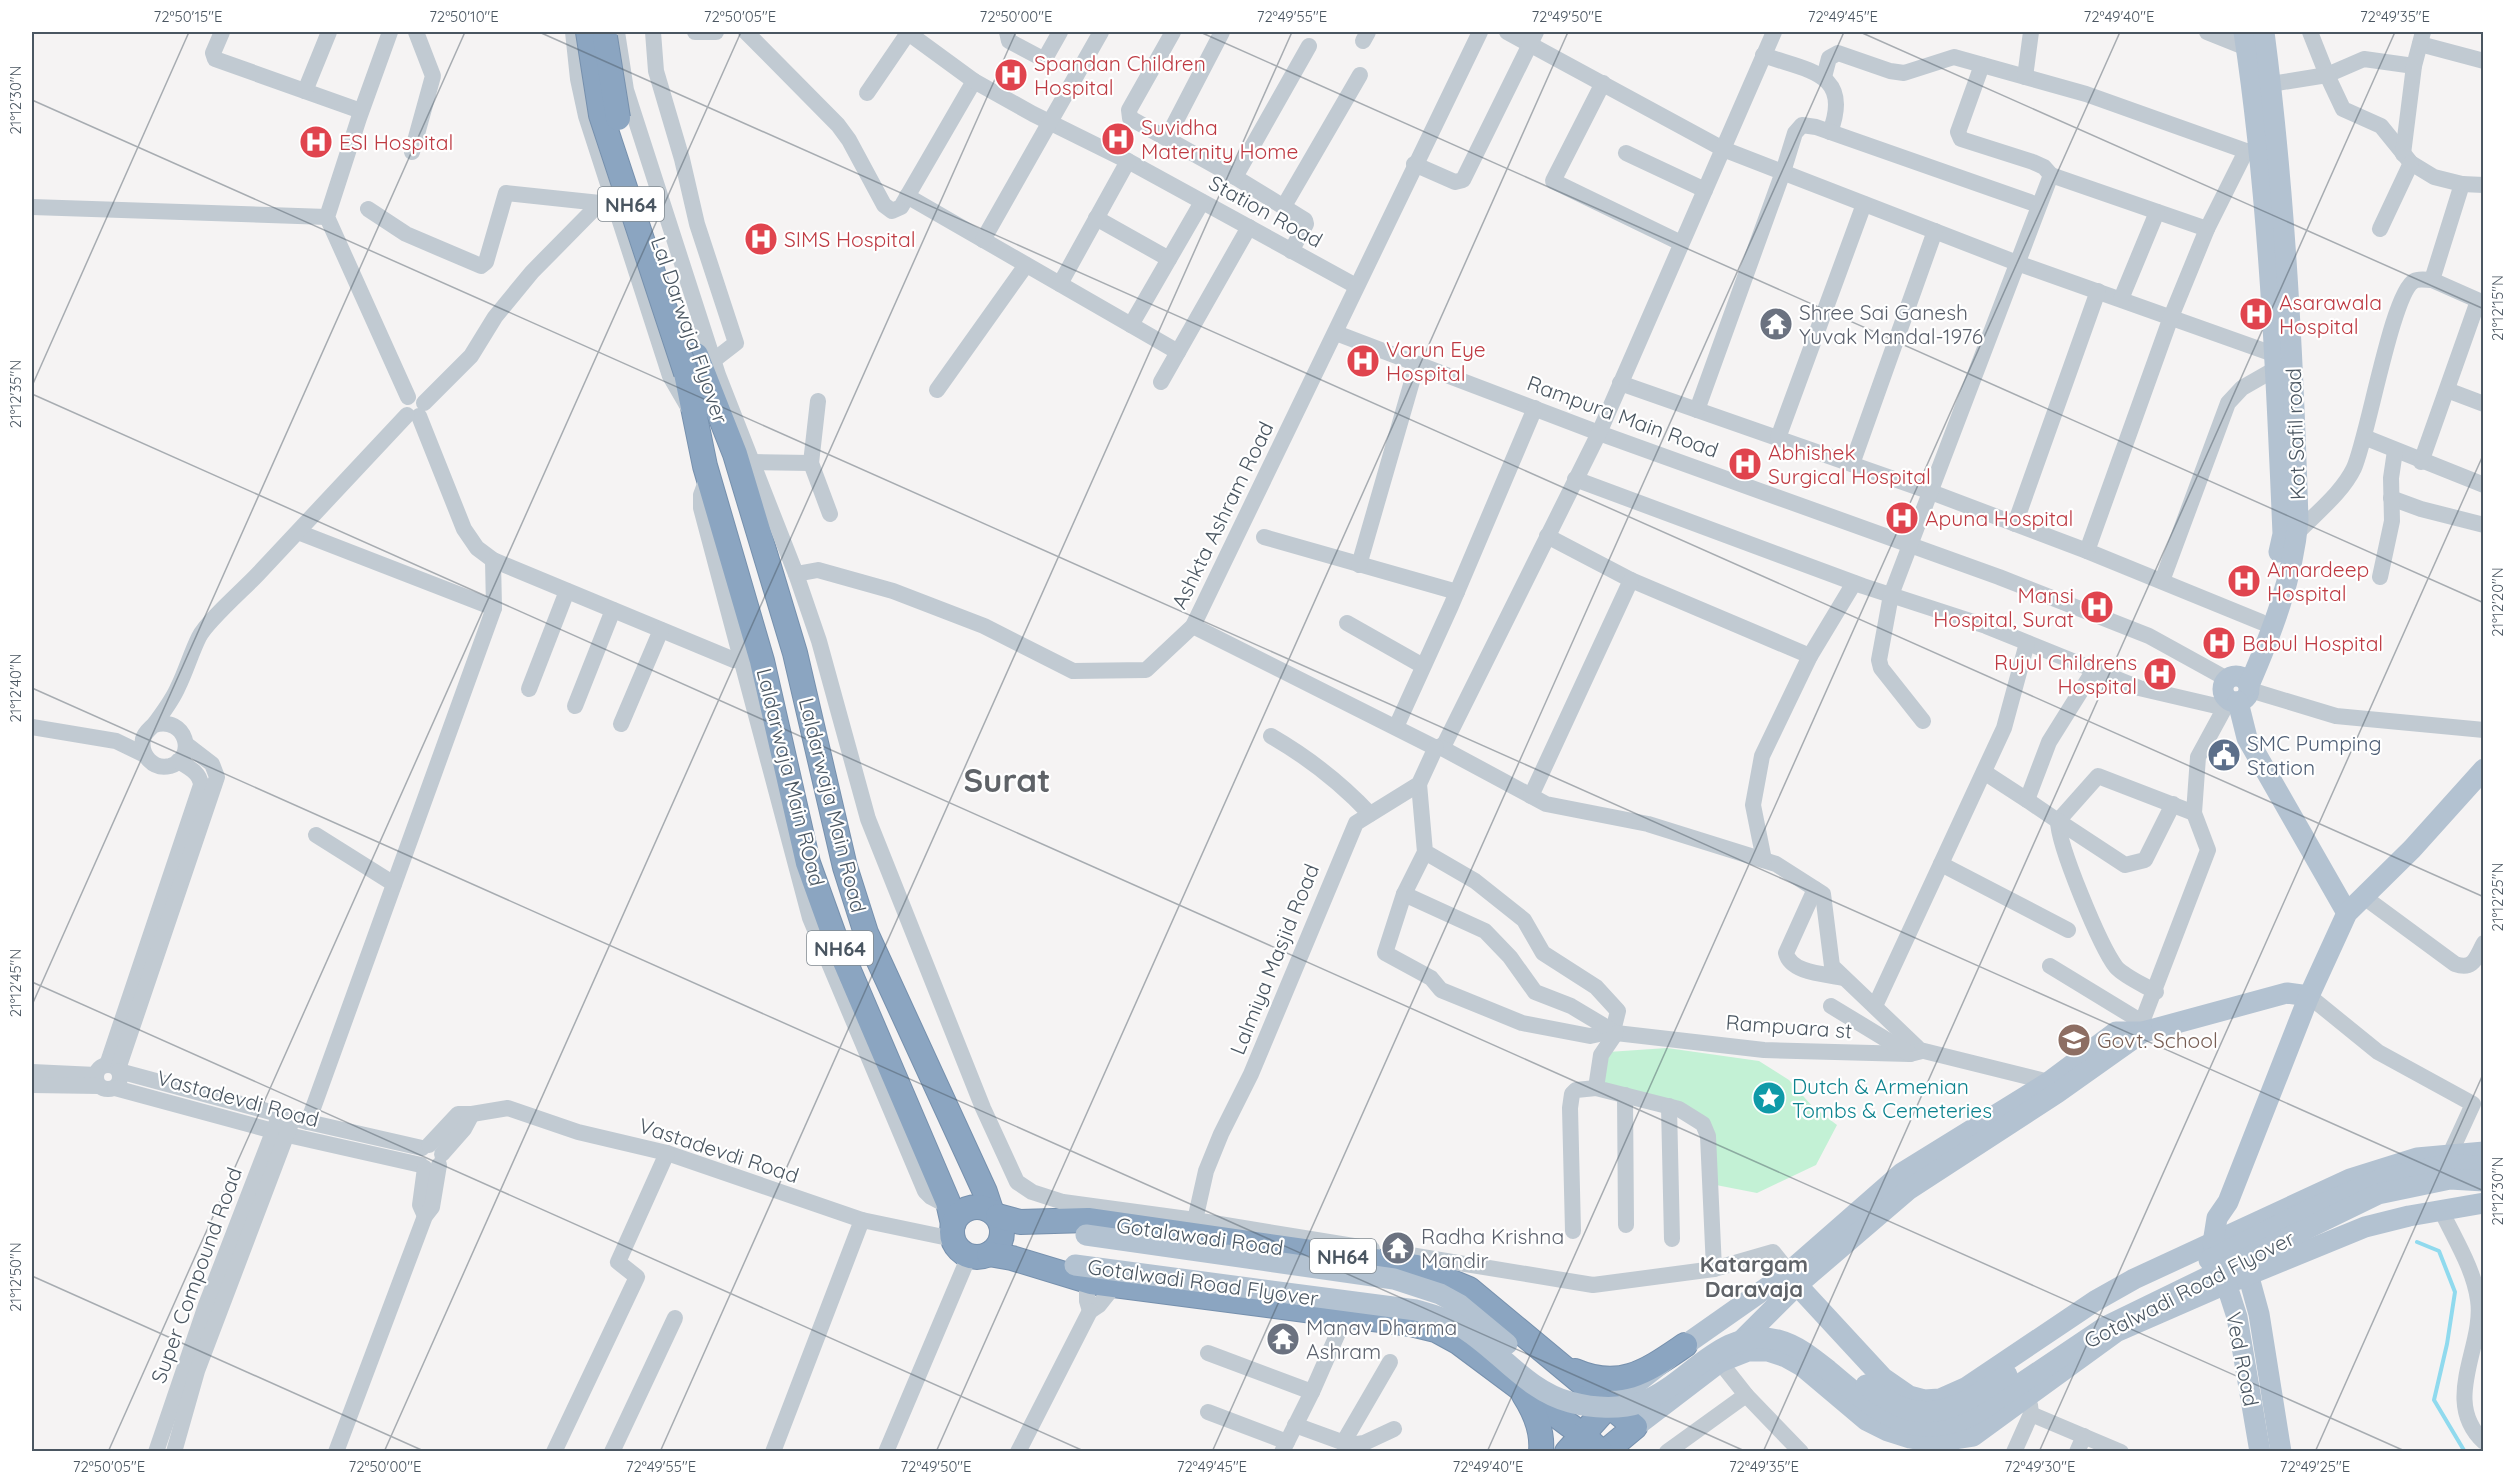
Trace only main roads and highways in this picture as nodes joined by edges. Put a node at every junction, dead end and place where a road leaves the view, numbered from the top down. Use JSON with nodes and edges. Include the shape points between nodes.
{"nodes":[{"id":1,"x":588,"y":32,"type":"edge"},
{"id":2,"x":604,"y":32,"type":"edge"},
{"id":3,"x":2264,"y":32,"type":"edge"},
{"id":4,"x":2246,"y":40,"type":"edge"},
{"id":5,"x":2261,"y":153,"type":"junction"},
{"id":6,"x":2282,"y":360,"type":"junction"},
{"id":7,"x":699,"y":363,"type":"junction"},
{"id":8,"x":696,"y":421,"type":"joint"},
{"id":9,"x":745,"y":455,"type":"joint"},
{"id":10,"x":2237,"y":691,"type":"junction"},
{"id":11,"x":2484,"y":769,"type":"edge"},
{"id":12,"x":2347,"y":913,"type":"junction"},
{"id":13,"x":2309,"y":996,"type":"junction"},
{"id":14,"x":2484,"y":1152,"type":"edge"},
{"id":15,"x":2484,"y":1167,"type":"edge"},
{"id":16,"x":2484,"y":1181,"type":"edge"},
{"id":17,"x":2228,"y":1202,"type":"junction"},
{"id":18,"x":2484,"y":1203,"type":"edge"},
{"id":19,"x":1003,"y":1216,"type":"junction"},
{"id":20,"x":2236,"y":1232,"type":"junction"},
{"id":21,"x":971,"y":1240,"type":"junction"},
{"id":22,"x":2213,"y":1243,"type":"junction"},
{"id":23,"x":1081,"y":1273,"type":"junction"},
{"id":24,"x":2248,"y":1275,"type":"junction"},
{"id":25,"x":1793,"y":1279,"type":"junction"},
{"id":26,"x":2226,"y":1284,"type":"junction"},
{"id":27,"x":1685,"y":1345,"type":"junction"},
{"id":28,"x":1720,"y":1362,"type":"junction"},
{"id":29,"x":1559,"y":1364,"type":"junction"},
{"id":30,"x":1502,"y":1377,"type":"junction"},
{"id":31,"x":1610,"y":1404,"type":"junction"},
{"id":32,"x":1635,"y":1427,"type":"junction"},
{"id":33,"x":1932,"y":1447,"type":"edge"},
{"id":34,"x":1589,"y":1448,"type":"edge"},
{"id":35,"x":1541,"y":1452,"type":"edge"},
{"id":36,"x":2260,"y":1452,"type":"edge"},
{"id":37,"x":2281,"y":1452,"type":"edge"}],
"edges":[{"from":1,"to":7,"type":"highway","name":"Lal Darwaja Flyover","number":"NH64","bridge":true,"via":[[601,115]]},
{"from":2,"to":7,"type":"highway","name":"Lal Darwaja Flyover","number":"NH64","bridge":true,"via":[[618,119]]},
{"from":3,"to":5,"type":"main road","name":"Kot Safil road","via":[[2271,84]]},
{"from":4,"to":5,"type":"main road","name":"Kot Safil road"},
{"from":5,"to":6,"type":"main road","name":"Kot Safil road"},
{"from":6,"to":10,"type":"main road","name":"Kot Safil road","via":[[2283,534],[2261,621]]},
{"from":6,"to":10,"type":"main road","name":"Kot Safil road","via":[[2297,533],[2274,626]]},
{"from":7,"to":8,"type":"highway","name":"Lal Darwaja Flyover","number":"NH64"},
{"from":7,"to":9,"type":"highway","name":"Lal Darwaja Flyover","number":"NH64"},
{"from":8,"to":21,"type":"highway","name":"Laldarwaja Main ROad","number":"NH64","via":[[752,661],[808,863],[835,938]]},
{"from":9,"to":19,"type":"highway","name":"Laldarwaja Main Road","number":"NH64","via":[[845,867],[866,933],[985,1192]]},
{"from":10,"to":12,"type":"main road","via":[[2247,738]]},
{"from":11,"to":12,"type":"main road"},
{"from":12,"to":13,"type":"main road"},
{"from":13,"to":17,"type":"main road"},
{"from":13,"to":25,"type":"main road","via":[[2287,993],[2143,1027],[1908,1190]]},
{"from":14,"to":20,"type":"main road","via":[[2417,1158],[2350,1179]]},
{"from":15,"to":19,"type":"main road","name":"Gotalwadi Road Flyover","bridge":true,"via":[[2450,1164],[2381,1179],[2309,1210],[2102,1314],[1973,1398],[1941,1412],[1905,1408],[1889,1400],[1802,1335],[1766,1324],[1728,1329],[1712,1337],[1640,1388],[1592,1393],[1551,1379],[1460,1305],[1420,1286],[1086,1235]]},
{"from":16,"to":23,"type":"main road","name":"Gotalwadi Road Flyover","bridge":true,"via":[[2450,1179],[2378,1194],[2105,1327],[1980,1411],[1943,1425],[1901,1423],[1882,1413],[1809,1355],[1779,1340],[1732,1342],[1642,1402],[1594,1407],[1546,1392],[1477,1338],[1437,1316]]},
{"from":17,"to":20,"type":"main road","name":"Ved Road"},
{"from":17,"to":22,"type":"main road","via":[[2217,1218]]},
{"from":18,"to":24,"type":"main road","via":[[2365,1227]]},
{"from":19,"to":21,"type":"highway","number":"NH64","via":[[1003,1233],[996,1249]]},
{"from":19,"to":21,"type":"highway","number":"NH64","via":[[984,1207],[962,1211]]},
{"from":19,"to":29,"type":"highway","name":"Gotalawadi Road","number":"NH64","via":[[1088,1220],[1416,1267],[1469,1289]]},
{"from":20,"to":22,"type":"main road"},
{"from":20,"to":24,"type":"main road","name":"Ved Road"},
{"from":21,"to":23,"type":"highway"},
{"from":22,"to":25,"type":"main road","via":[[2095,1301],[1954,1395],[1924,1400],[1909,1396],[1883,1378]]},
{"from":22,"to":26,"type":"main road","name":"Ved Road"},
{"from":23,"to":30,"type":"highway","via":[[1115,1285],[1436,1330]]},
{"from":24,"to":26,"type":"main road"},
{"from":24,"to":37,"type":"main road","name":"Ved Road","via":[[2259,1314]]},
{"from":25,"to":27,"type":"main road"},
{"from":25,"to":28,"type":"main road"},
{"from":26,"to":33,"type":"main road","via":[[2116,1332],[2030,1404],[1973,1436]]},
{"from":26,"to":36,"type":"main road","name":"Ved Road","via":[[2237,1317]]},
{"from":27,"to":29,"type":"highway","via":[[1650,1369],[1614,1379],[1595,1380]]},
{"from":27,"to":31,"type":"main road"},
{"from":28,"to":32,"type":"main road"},
{"from":28,"to":33,"type":"main road","via":[[1748,1352],[1768,1351],[1786,1357],[1866,1420]]},
{"from":29,"to":31,"type":"highway","name":"Gotalawadi Road","number":"NH64"},
{"from":30,"to":34,"type":"highway"},
{"from":30,"to":35,"type":"highway","via":[[1534,1409]]},
{"from":31,"to":32,"type":"highway","name":"Gotalawadi Road","number":"NH64"},
{"from":31,"to":34,"type":"highway"},
{"from":32,"to":34,"type":"highway"}]}
